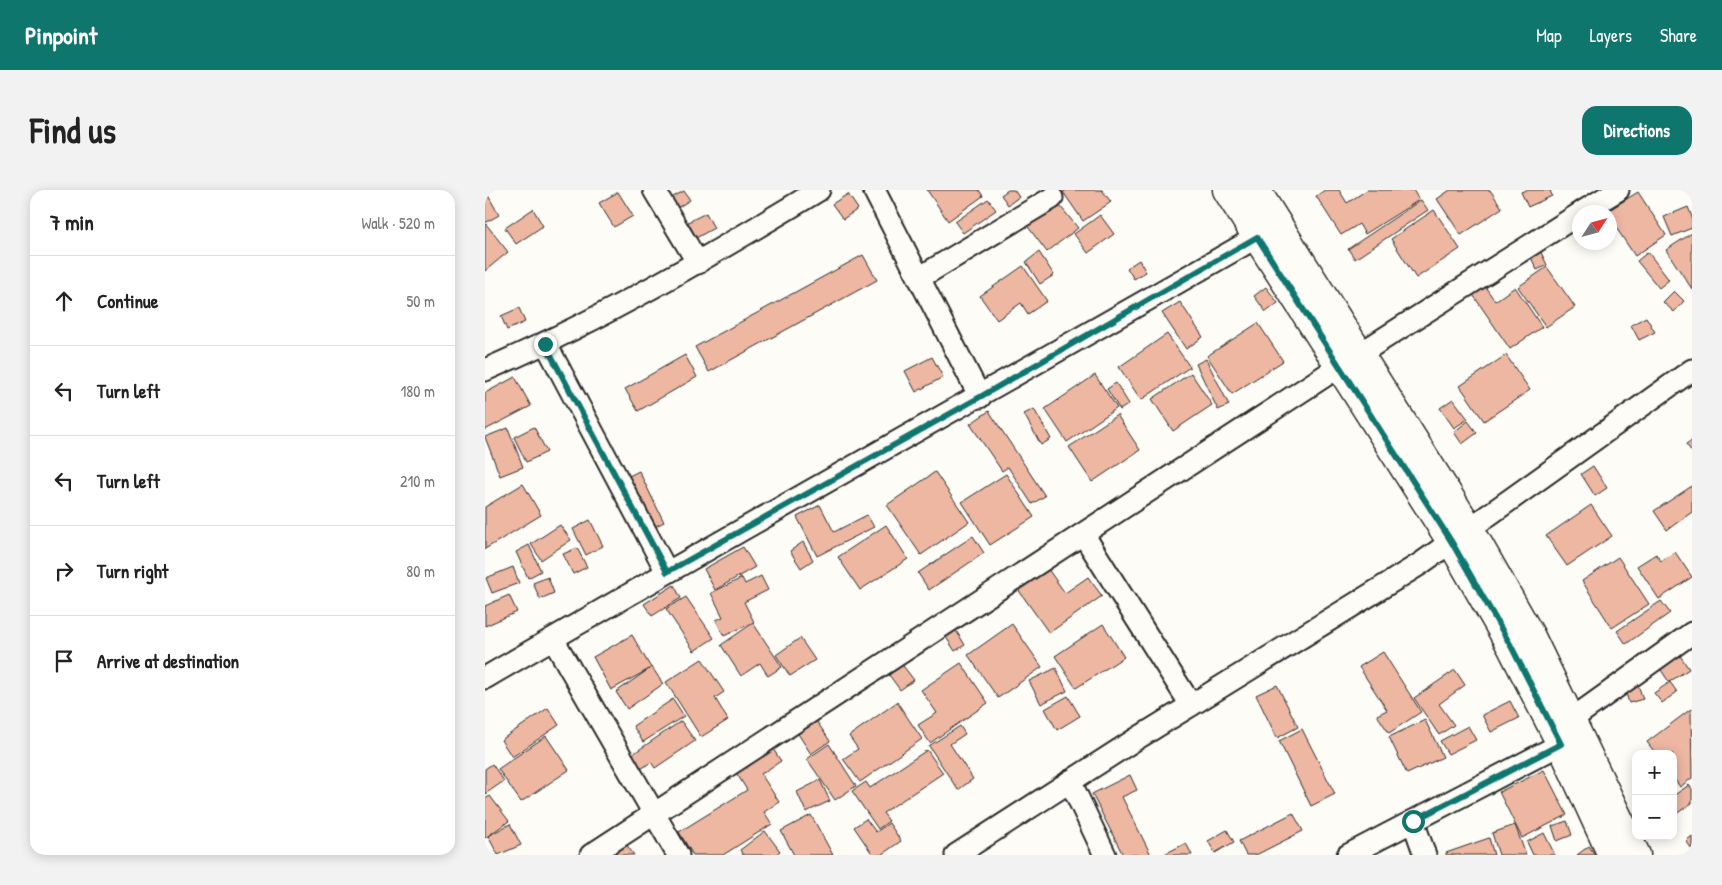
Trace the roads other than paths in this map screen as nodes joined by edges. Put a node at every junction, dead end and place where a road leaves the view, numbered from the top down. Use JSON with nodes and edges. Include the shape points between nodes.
{"nodes":[{"id":1,"x":654,"y":190,"type":"edge"},
{"id":2,"x":819,"y":190,"type":"edge"},
{"id":3,"x":874,"y":190,"type":"edge"},
{"id":4,"x":1227,"y":190,"type":"edge"},
{"id":5,"x":1618,"y":190,"type":"edge"},
{"id":6,"x":1259,"y":191,"type":"edge"},
{"id":7,"x":1051,"y":198,"type":"dead end"},
{"id":8,"x":1594,"y":205,"type":"edge"},
{"id":9,"x":1572,"y":219,"type":"edge"},
{"id":10,"x":1257,"y":237,"type":"junction"},
{"id":11,"x":698,"y":263,"type":"junction"},
{"id":12,"x":919,"y":278,"type":"junction"},
{"id":13,"x":545,"y":344,"type":"junction"},
{"id":14,"x":1351,"y":360,"type":"junction"},
{"id":15,"x":485,"y":370,"type":"edge"},
{"id":16,"x":1692,"y":370,"type":"edge"},
{"id":17,"x":980,"y":397,"type":"junction"},
{"id":18,"x":1083,"y":534,"type":"junction"},
{"id":19,"x":1460,"y":534,"type":"junction"},
{"id":20,"x":667,"y":572,"type":"junction"},
{"id":21,"x":1692,"y":633,"type":"edge"},
{"id":22,"x":553,"y":639,"type":"junction"},
{"id":23,"x":485,"y":678,"type":"edge"},
{"id":24,"x":1191,"y":705,"type":"junction"},
{"id":25,"x":1572,"y":719,"type":"junction"},
{"id":26,"x":1561,"y":744,"type":"junction"},
{"id":27,"x":1070,"y":781,"type":"junction"},
{"id":28,"x":654,"y":814,"type":"junction"},
{"id":29,"x":1413,"y":821,"type":"junction"},
{"id":30,"x":591,"y":855,"type":"edge"},
{"id":31,"x":678,"y":855,"type":"edge"},
{"id":32,"x":956,"y":855,"type":"edge"},
{"id":33,"x":1105,"y":855,"type":"edge"},
{"id":34,"x":1348,"y":855,"type":"edge"},
{"id":35,"x":1425,"y":855,"type":"edge"},
{"id":36,"x":1612,"y":855,"type":"edge"},
{"id":37,"x":1636,"y":855,"type":"edge"}],
"edges":[{"from":1,"to":11,"type":"street"},
{"from":2,"to":11,"type":"street"},
{"from":3,"to":12,"type":"street"},
{"from":4,"to":10,"type":"main road"},
{"from":5,"to":8,"type":"street"},
{"from":6,"to":14,"type":"main road"},
{"from":7,"to":12,"type":"street"},
{"from":9,"to":14,"type":"street"},
{"from":10,"to":14,"type":"main road"},
{"from":10,"to":17,"type":"street"},
{"from":11,"to":13,"type":"street"},
{"from":12,"to":17,"type":"street"},
{"from":13,"to":15,"type":"street"},
{"from":13,"to":20,"type":"street"},
{"from":14,"to":18,"type":"street"},
{"from":14,"to":19,"type":"main road"},
{"from":16,"to":19,"type":"street"},
{"from":17,"to":20,"type":"street"},
{"from":18,"to":24,"type":"street"},
{"from":18,"to":28,"type":"street"},
{"from":19,"to":24,"type":"street","via":[[1420,564]]},
{"from":19,"to":25,"type":"main road","via":[[1530,635]]},
{"from":19,"to":26,"type":"main road","via":[[1511,646]]},
{"from":20,"to":22,"type":"street"},
{"from":21,"to":25,"type":"street"},
{"from":22,"to":23,"type":"street"},
{"from":22,"to":28,"type":"street"},
{"from":24,"to":27,"type":"street"},
{"from":25,"to":37,"type":"main road"},
{"from":26,"to":29,"type":"street"},
{"from":26,"to":36,"type":"main road"},
{"from":27,"to":32,"type":"street"},
{"from":27,"to":33,"type":"street"},
{"from":28,"to":30,"type":"street"},
{"from":28,"to":31,"type":"street"},
{"from":29,"to":34,"type":"street"},
{"from":29,"to":35,"type":"street"}]}
